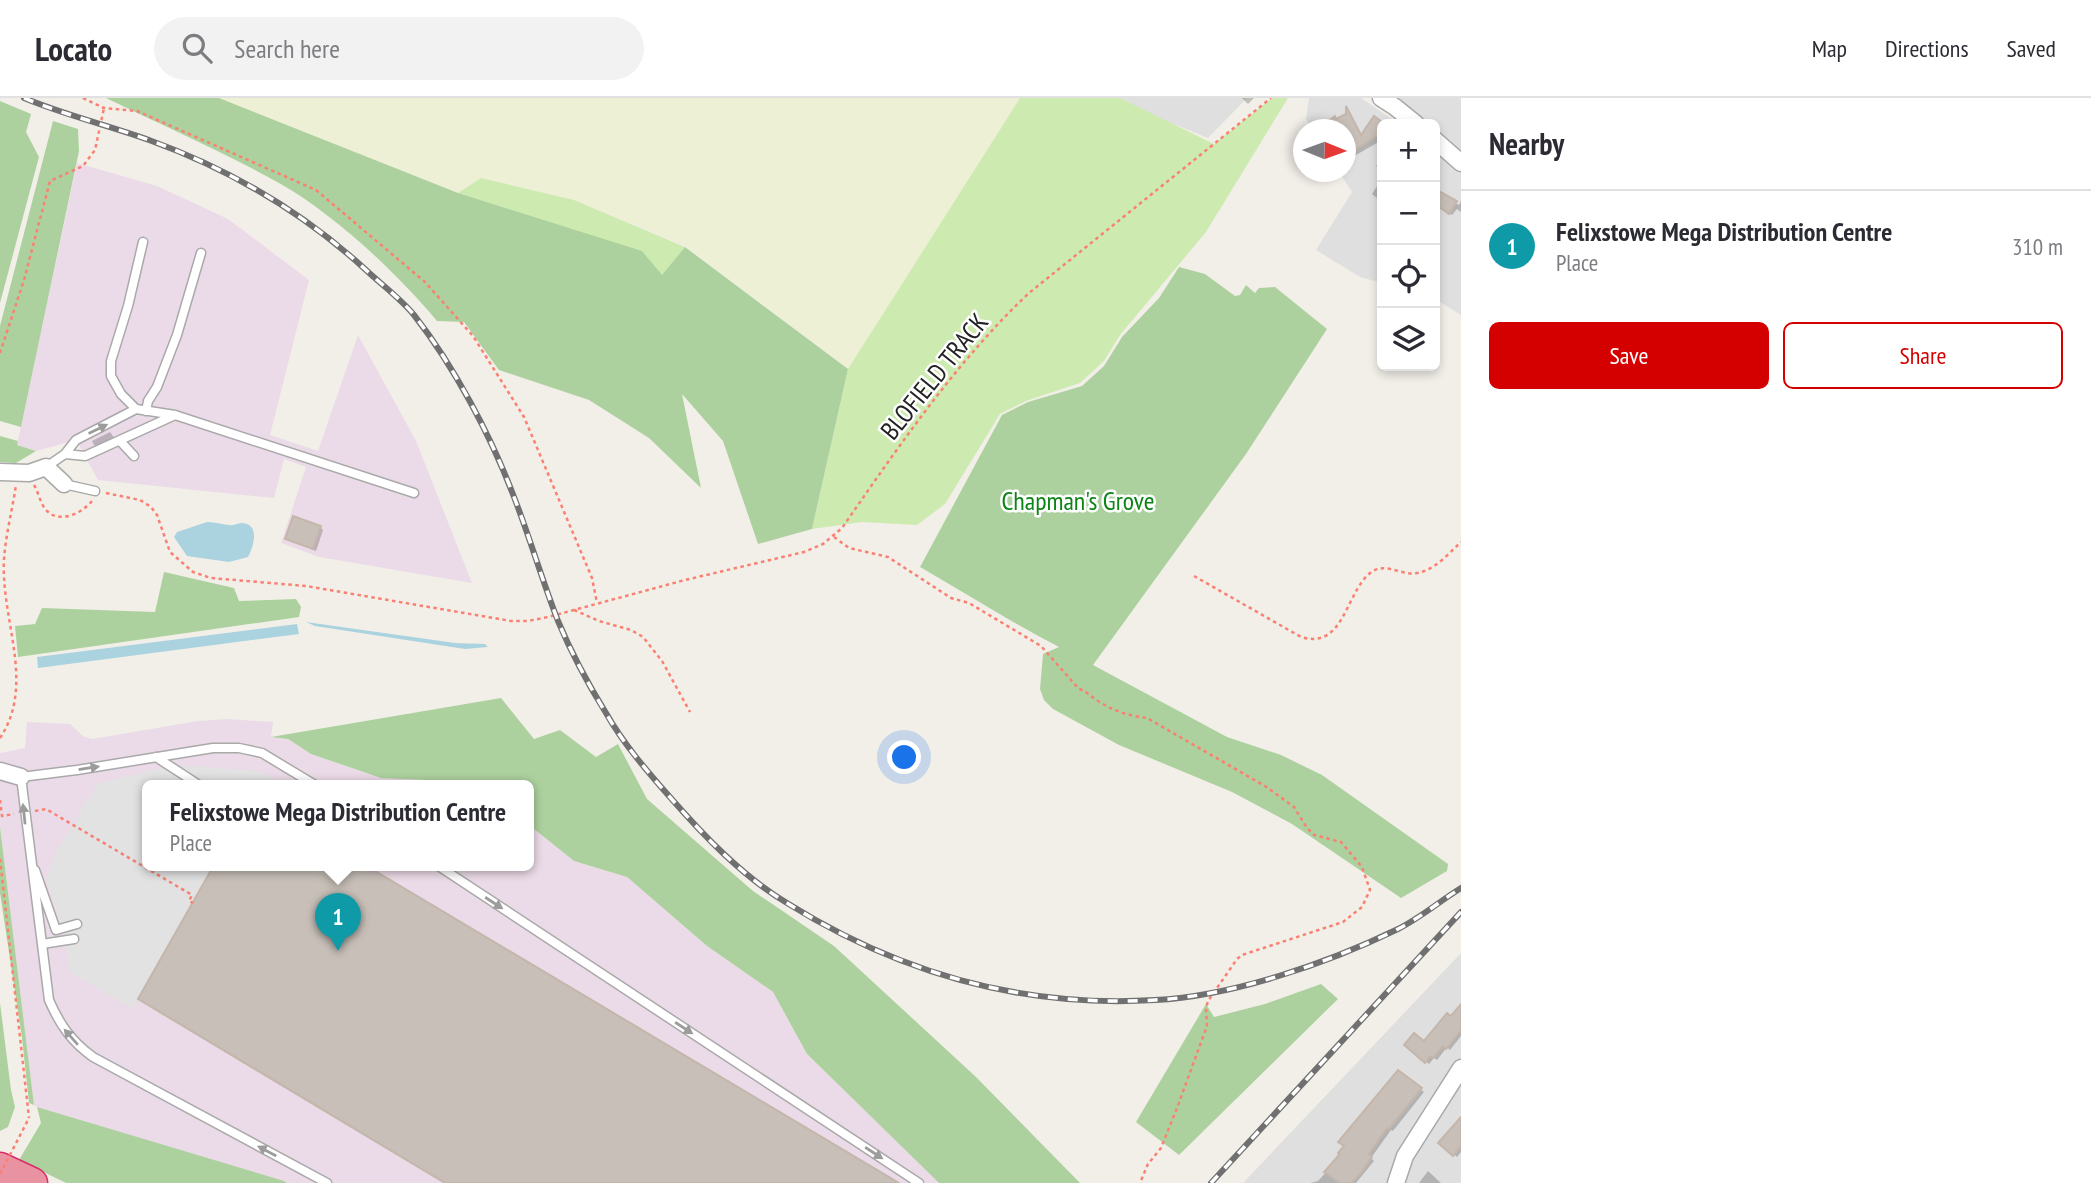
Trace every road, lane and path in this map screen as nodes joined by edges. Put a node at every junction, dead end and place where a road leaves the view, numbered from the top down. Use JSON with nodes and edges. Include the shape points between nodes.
{"nodes":[{"id":1,"x":83,"y":98,"type":"edge"},
{"id":2,"x":1271,"y":98,"type":"edge"},
{"id":3,"x":1381,"y":98,"type":"edge"},
{"id":4,"x":104,"y":108,"type":"junction"},
{"id":5,"x":1409,"y":119,"type":"edge"},
{"id":6,"x":1440,"y":144,"type":"edge"},
{"id":7,"x":1461,"y":163,"type":"edge"},
{"id":8,"x":144,"y":242,"type":"dead end"},
{"id":9,"x":201,"y":253,"type":"dead end"},
{"id":10,"x":0,"y":353,"type":"edge"},
{"id":11,"x":136,"y":409,"type":"junction"},
{"id":12,"x":146,"y":411,"type":"junction"},
{"id":13,"x":175,"y":415,"type":"junction"},
{"id":14,"x":121,"y":442,"type":"junction"},
{"id":15,"x":65,"y":454,"type":"junction"},
{"id":16,"x":134,"y":456,"type":"dead end"},
{"id":17,"x":47,"y":467,"type":"junction"},
{"id":18,"x":0,"y":472,"type":"edge"},
{"id":19,"x":16,"y":482,"type":"dead end"},
{"id":20,"x":29,"y":483,"type":"dead end"},
{"id":21,"x":64,"y":484,"type":"joint"},
{"id":22,"x":95,"y":491,"type":"junction"},
{"id":23,"x":414,"y":492,"type":"dead end"},
{"id":24,"x":834,"y":537,"type":"junction"},
{"id":25,"x":1461,"y":542,"type":"edge"},
{"id":26,"x":1194,"y":576,"type":"dead end"},
{"id":27,"x":597,"y":603,"type":"junction"},
{"id":28,"x":574,"y":610,"type":"junction"},
{"id":29,"x":690,"y":712,"type":"dead end"},
{"id":30,"x":0,"y":738,"type":"edge"},
{"id":31,"x":156,"y":757,"type":"junction"},
{"id":32,"x":0,"y":771,"type":"edge"},
{"id":33,"x":21,"y":777,"type":"junction"},
{"id":34,"x":191,"y":780,"type":"edge"},
{"id":35,"x":307,"y":780,"type":"edge"},
{"id":36,"x":0,"y":800,"type":"edge"},
{"id":37,"x":24,"y":812,"type":"junction"},
{"id":38,"x":29,"y":850,"type":"junction"},
{"id":39,"x":0,"y":859,"type":"edge"},
{"id":40,"x":142,"y":866,"type":"edge"},
{"id":41,"x":151,"y":871,"type":"edge"},
{"id":42,"x":446,"y":871,"type":"edge"},
{"id":43,"x":193,"y":903,"type":"dead end"},
{"id":44,"x":77,"y":924,"type":"dead end"},
{"id":45,"x":74,"y":939,"type":"dead end"},
{"id":46,"x":42,"y":944,"type":"junction"},
{"id":47,"x":1461,"y":1068,"type":"edge"},
{"id":48,"x":0,"y":1168,"type":"edge"},
{"id":49,"x":0,"y":1174,"type":"edge"},
{"id":50,"x":32,"y":1183,"type":"edge"},
{"id":51,"x":327,"y":1183,"type":"edge"},
{"id":52,"x":919,"y":1183,"type":"edge"},
{"id":53,"x":1140,"y":1183,"type":"edge"},
{"id":54,"x":1396,"y":1183,"type":"edge"}],
"edges":[{"from":1,"to":4,"type":"path"},
{"from":2,"to":24,"type":"path","name":"BLOFIELD TRACK","via":[[1009,312],[953,376]]},
{"from":3,"to":5,"type":"street"},
{"from":4,"to":10,"type":"path","via":[[95,150],[83,166],[50,181]]},
{"from":4,"to":27,"type":"path","via":[[137,111],[316,190],[425,282],[473,336],[524,417],[592,578]]},
{"from":6,"to":7,"type":"street"},
{"from":8,"to":11,"type":"lane","via":[[111,361],[111,376]]},
{"from":9,"to":12,"type":"lane","via":[[177,335]]},
{"from":11,"to":12,"type":"lane"},
{"from":15,"to":11,"type":"lane","one_way":true,"via":[[76,440]]},
{"from":12,"to":13,"type":"lane"},
{"from":13,"to":14,"type":"lane"},
{"from":13,"to":23,"type":"lane"},
{"from":14,"to":15,"type":"lane","via":[[85,456]]},
{"from":14,"to":16,"type":"lane"},
{"from":15,"to":17,"type":"lane"},
{"from":17,"to":18,"type":"street","via":[[29,473]]},
{"from":17,"to":21,"type":"street"},
{"from":19,"to":30,"type":"path","via":[[3,572],[16,699]]},
{"from":20,"to":22,"type":"path","via":[[36,486],[45,509],[64,517],[86,508]]},
{"from":21,"to":22,"type":"lane"},
{"from":22,"to":28,"type":"path","name":"BLOFIELD TRACK","via":[[140,500],[151,507],[170,552],[193,572],[211,578],[306,586],[511,621]]},
{"from":24,"to":27,"type":"path","name":"BLOFIELD TRACK","via":[[804,552]]},
{"from":24,"to":53,"type":"path","via":[[849,548],[888,557],[951,598],[969,603],[1041,646],[1079,689],[1127,716],[1147,718],[1265,786],[1294,807],[1314,835],[1341,842],[1362,867],[1370,890],[1362,907],[1343,922],[1237,959],[1208,1001],[1207,1026],[1177,1108]]},
{"from":25,"to":26,"type":"path","via":[[1436,565],[1419,573],[1386,568],[1372,572],[1336,627],[1314,640]]},
{"from":27,"to":28,"type":"path","name":"BLOFIELD TRACK"},
{"from":28,"to":29,"type":"path","via":[[643,636]]},
{"from":33,"to":31,"type":"lane","one_way":true},
{"from":31,"to":34,"type":"lane"},
{"from":31,"to":35,"type":"lane","via":[[239,748],[262,753]]},
{"from":32,"to":33,"type":"street"},
{"from":33,"to":37,"type":"lane"},
{"from":36,"to":37,"type":"path","via":[[2,816]]},
{"from":38,"to":37,"type":"lane","one_way":true},
{"from":37,"to":40,"type":"path","via":[[46,809]]},
{"from":38,"to":44,"type":"lane","via":[[56,930]]},
{"from":38,"to":46,"type":"lane"},
{"from":39,"to":49,"type":"path","bridge":true,"via":[[29,1118]]},
{"from":41,"to":43,"type":"path","via":[[192,895],[189,901]]},
{"from":42,"to":52,"type":"lane","one_way":true},
{"from":45,"to":46,"type":"lane"},
{"from":51,"to":46,"type":"lane","one_way":true,"via":[[77,1045],[64,1031],[49,1000]]},
{"from":47,"to":54,"type":"street","via":[[1405,1156]]},
{"from":48,"to":50,"type":"highway"}]}
